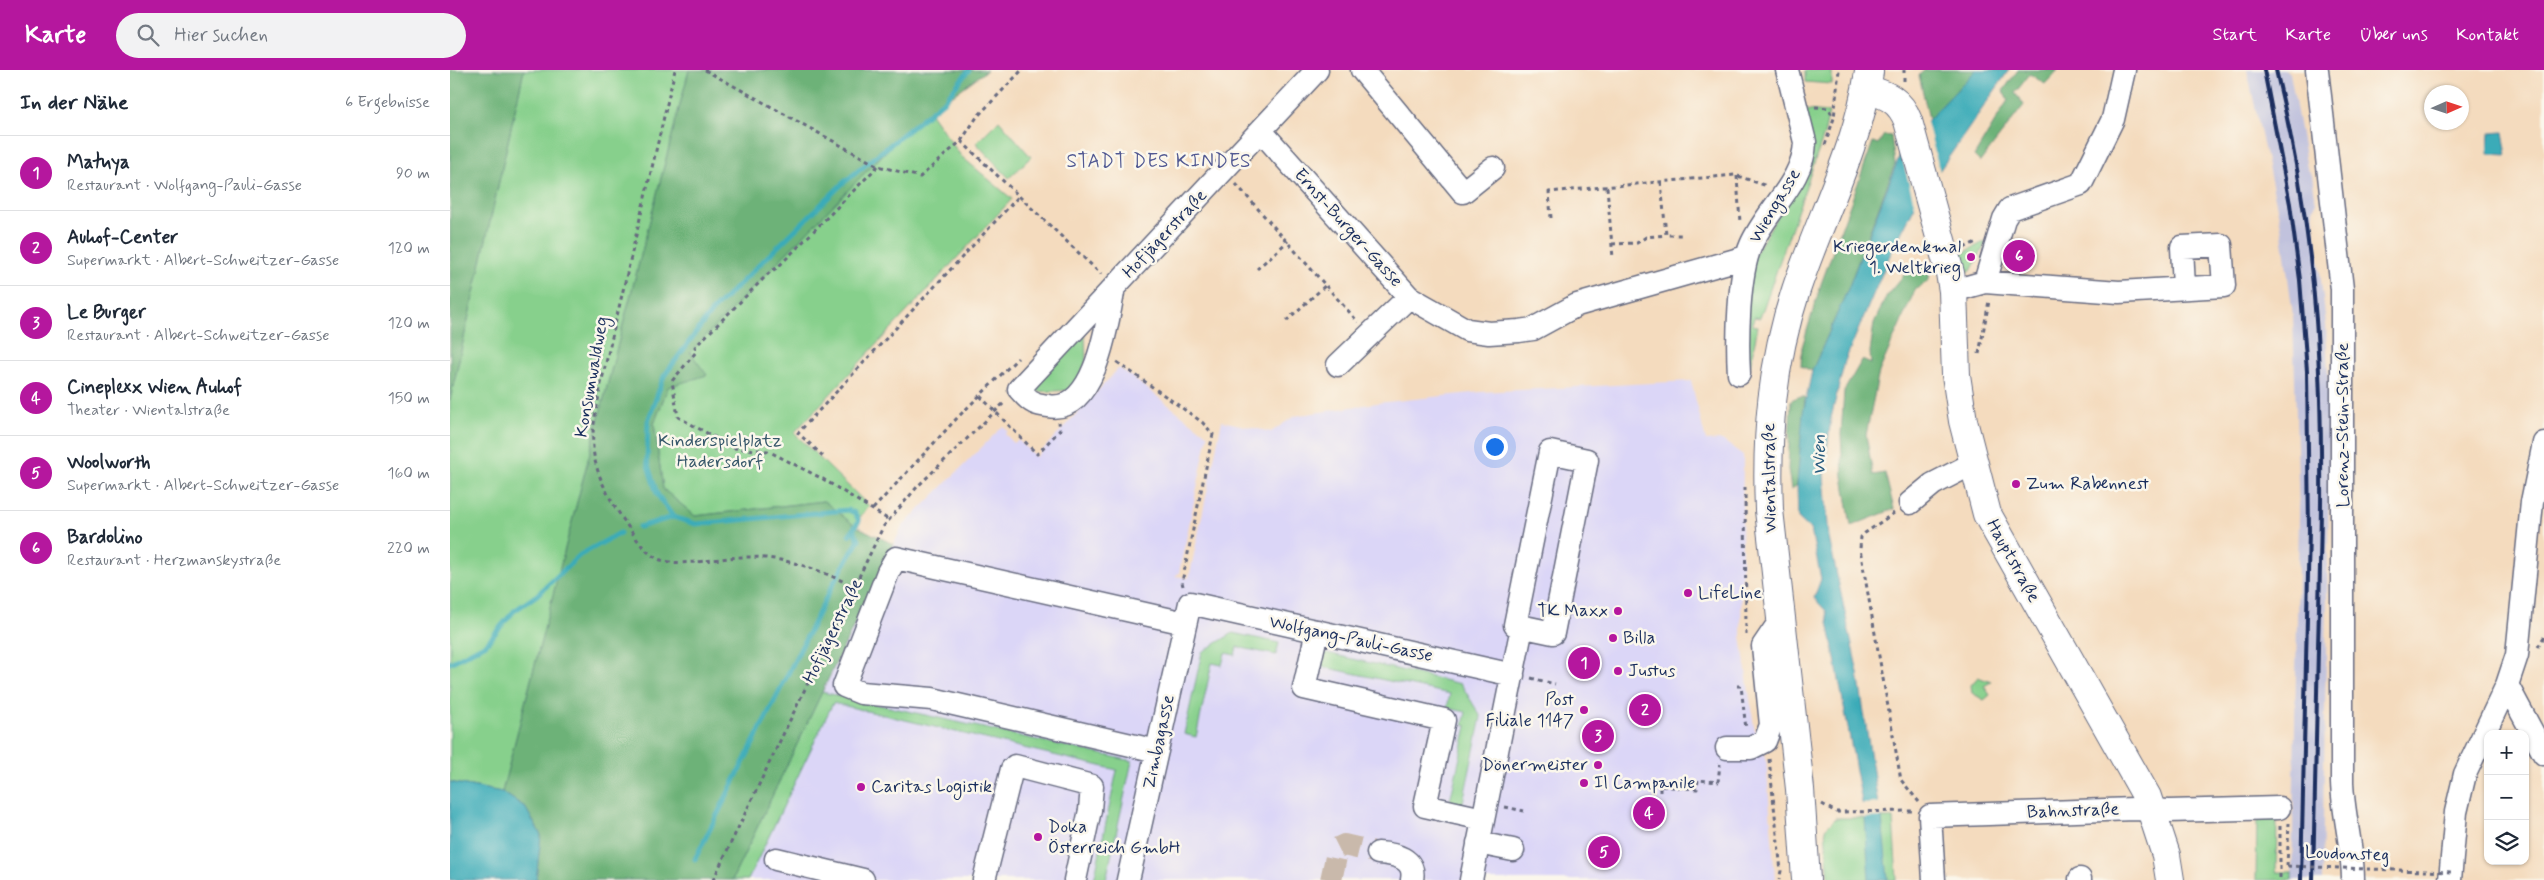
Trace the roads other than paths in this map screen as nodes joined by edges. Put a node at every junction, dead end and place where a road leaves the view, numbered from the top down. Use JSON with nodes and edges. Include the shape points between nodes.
{"nodes":[{"id":1,"x":1318,"y":70,"type":"edge"},
{"id":2,"x":1362,"y":70,"type":"edge"},
{"id":3,"x":1787,"y":70,"type":"edge"},
{"id":4,"x":2124,"y":70,"type":"edge"},
{"id":5,"x":2317,"y":70,"type":"edge"},
{"id":6,"x":1868,"y":79,"type":"edge"},
{"id":7,"x":1261,"y":130,"type":"junction"},
{"id":8,"x":1493,"y":168,"type":"dead end"},
{"id":9,"x":1749,"y":250,"type":"junction"},
{"id":10,"x":1114,"y":287,"type":"junction"},
{"id":11,"x":1987,"y":288,"type":"junction"},
{"id":12,"x":2184,"y":288,"type":"dead end"},
{"id":13,"x":1953,"y":291,"type":"junction"},
{"id":14,"x":1409,"y":297,"type":"junction"},
{"id":15,"x":1338,"y":365,"type":"dead end"},
{"id":16,"x":1739,"y":374,"type":"dead end"},
{"id":17,"x":2544,"y":443,"type":"edge"},
{"id":18,"x":1972,"y":464,"type":"junction"},
{"id":19,"x":1910,"y":503,"type":"road end"},
{"id":20,"x":1187,"y":613,"type":"junction"},
{"id":21,"x":1780,"y":621,"type":"junction"},
{"id":22,"x":1522,"y":627,"type":"junction"},
{"id":23,"x":1316,"y":631,"type":"junction"},
{"id":24,"x":1513,"y":675,"type":"junction"},
{"id":25,"x":2507,"y":685,"type":"junction"},
{"id":26,"x":1728,"y":748,"type":"dead end"},
{"id":27,"x":1157,"y":751,"type":"junction"},
{"id":28,"x":2544,"y":754,"type":"edge"},
{"id":29,"x":2154,"y":811,"type":"junction"},
{"id":30,"x":2284,"y":814,"type":"road end"},
{"id":31,"x":1484,"y":820,"type":"junction"},
{"id":32,"x":1478,"y":844,"type":"junction"},
{"id":33,"x":1513,"y":850,"type":"dead end"},
{"id":34,"x":1378,"y":853,"type":"tunnel mouth"},
{"id":35,"x":776,"y":859,"type":"dead end"},
{"id":36,"x":2450,"y":876,"type":"edge"},
{"id":37,"x":863,"y":880,"type":"edge"},
{"id":38,"x":984,"y":880,"type":"edge"},
{"id":39,"x":1076,"y":880,"type":"edge"},
{"id":40,"x":1128,"y":880,"type":"edge"},
{"id":41,"x":1412,"y":880,"type":"edge"},
{"id":42,"x":1471,"y":880,"type":"edge"},
{"id":43,"x":1806,"y":880,"type":"edge"},
{"id":44,"x":1934,"y":880,"type":"edge"},
{"id":45,"x":2170,"y":880,"type":"edge"},
{"id":46,"x":2353,"y":880,"type":"edge"}],
"edges":[{"from":1,"to":7,"type":"street","name":"Hofjägerstraße"},
{"from":2,"to":8,"type":"street","via":[[1463,192]]},
{"from":3,"to":9,"type":"street","name":"Wiengasse","via":[[1805,142],[1804,154]]},
{"from":4,"to":11,"type":"street","via":[[2113,119],[2082,184],[2017,206],[2006,213]]},
{"from":5,"to":46,"type":"street","name":"Lorenz-Stein-Straße","via":[[2342,289],[2342,782]]},
{"from":6,"to":13,"type":"main road","name":"Hauptstraße","via":[[1899,102],[1908,121]]},
{"from":6,"to":21,"type":"main road","name":"Wientalstraße","via":[[1854,133],[1796,290],[1775,371],[1767,465]]},
{"from":7,"to":10,"type":"street","name":"Hofjägerstraße"},
{"from":7,"to":14,"type":"street","name":"Ernst-Burger-Gasse"},
{"from":9,"to":14,"type":"street","via":[[1577,305],[1533,329],[1519,331],[1489,333],[1467,330]]},
{"from":9,"to":16,"type":"street","name":"Wiengasse","via":[[1737,342]]},
{"from":10,"to":10,"type":"street","name":"Hofjägerstraße","via":[[1019,389],[1033,403],[1057,407],[1075,399],[1089,380],[1102,351]]},
{"from":11,"to":12,"type":"street","via":[[2119,292]]},
{"from":11,"to":13,"type":"street"},
{"from":13,"to":18,"type":"main road","name":"Hauptstraße","via":[[1957,382]]},
{"from":14,"to":15,"type":"street","name":"Ernst-Burger-Gasse"},
{"from":17,"to":25,"type":"street","via":[[2532,502],[2517,654]]},
{"from":18,"to":19,"type":"street","via":[[1934,484]]},
{"from":18,"to":29,"type":"main road","name":"Hauptstraße","via":[[1996,534]]},
{"from":20,"to":23,"type":"street","name":"Wolfgang-Pauli-Gasse"},
{"from":20,"to":27,"type":"street","name":"Zimbagasse"},
{"from":20,"to":27,"type":"street","name":"Wolfgang-Pauli-Gasse","via":[[896,558],[844,686],[860,693],[932,699]]},
{"from":21,"to":26,"type":"street","via":[[1763,646],[1771,725],[1765,741],[1752,748]]},
{"from":21,"to":43,"type":"main road","name":"Wientalstraße","via":[[1801,797]]},
{"from":22,"to":22,"type":"street","via":[[1516,625],[1550,452],[1587,460],[1552,633]]},
{"from":22,"to":24,"type":"street"},
{"from":23,"to":24,"type":"street","name":"Wolfgang-Pauli-Gasse"},
{"from":23,"to":31,"type":"street","via":[[1304,688],[1444,720],[1425,806]]},
{"from":24,"to":31,"type":"street"},
{"from":25,"to":28,"type":"street"},
{"from":25,"to":36,"type":"street","via":[[2465,774],[2456,812]]},
{"from":27,"to":40,"type":"street","name":"Zimbagasse"},
{"from":29,"to":30,"type":"street","name":"Bahnstraße"},
{"from":29,"to":44,"type":"street","name":"Bahnstraße","via":[[1920,813]]},
{"from":29,"to":45,"type":"main road","name":"Hauptstraße"},
{"from":31,"to":32,"type":"street"},
{"from":32,"to":33,"type":"street"},
{"from":32,"to":42,"type":"street"},
{"from":34,"to":41,"type":"street","via":[[1405,859],[1410,865]]},
{"from":35,"to":37,"type":"street"},
{"from":38,"to":39,"type":"street","via":[[1012,769],[1016,766],[1092,786]]}]}
